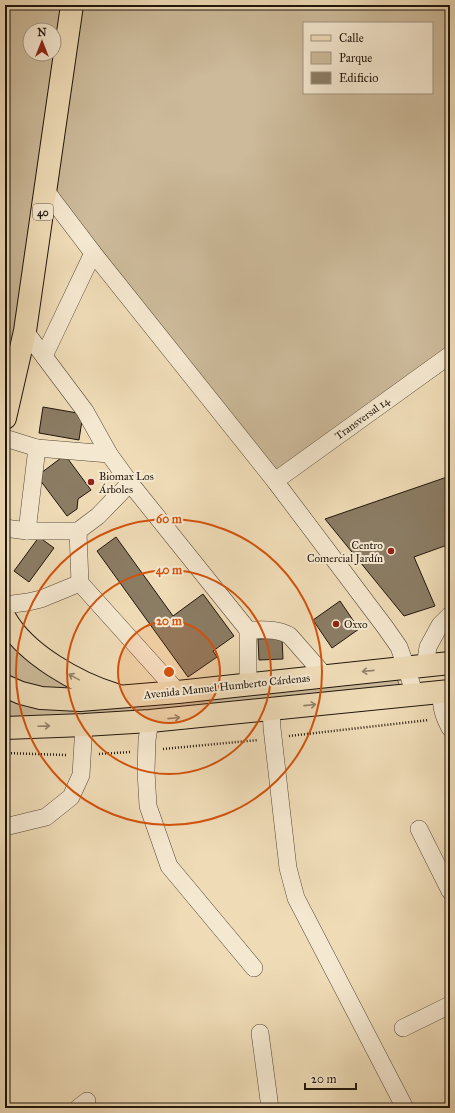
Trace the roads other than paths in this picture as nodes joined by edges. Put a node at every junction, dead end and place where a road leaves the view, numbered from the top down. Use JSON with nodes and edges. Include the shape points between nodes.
{"nodes":[{"id":1,"x":72,"y":5,"type":"edge"},
{"id":2,"x":46,"y":191,"type":"junction"},
{"id":3,"x":93,"y":253,"type":"junction"},
{"id":4,"x":26,"y":332,"type":"junction"},
{"id":5,"x":450,"y":355,"type":"edge"},
{"id":6,"x":44,"y":356,"type":"junction"},
{"id":7,"x":5,"y":418,"type":"edge"},
{"id":8,"x":5,"y":438,"type":"edge"},
{"id":9,"x":37,"y":448,"type":"junction"},
{"id":10,"x":108,"y":454,"type":"junction"},
{"id":11,"x":275,"y":481,"type":"junction"},
{"id":12,"x":130,"y":483,"type":"junction"},
{"id":13,"x":5,"y":528,"type":"edge"},
{"id":14,"x":27,"y":531,"type":"junction"},
{"id":15,"x":78,"y":531,"type":"junction"},
{"id":16,"x":80,"y":583,"type":"junction"},
{"id":17,"x":5,"y":605,"type":"edge"},
{"id":18,"x":450,"y":615,"type":"edge"},
{"id":19,"x":5,"y":618,"type":"edge"},
{"id":20,"x":248,"y":630,"type":"junction"},
{"id":21,"x":450,"y":663,"type":"edge"},
{"id":22,"x":416,"y":666,"type":"junction"},
{"id":23,"x":325,"y":676,"type":"junction"},
{"id":24,"x":248,"y":684,"type":"junction"},
{"id":25,"x":5,"y":686,"type":"edge"},
{"id":26,"x":445,"y":691,"type":"edge"},
{"id":27,"x":178,"y":692,"type":"junction"},
{"id":28,"x":415,"y":695,"type":"junction"},
{"id":29,"x":122,"y":697,"type":"junction"},
{"id":30,"x":271,"y":708,"type":"junction"},
{"id":31,"x":150,"y":721,"type":"junction"},
{"id":32,"x":447,"y":723,"type":"edge"},
{"id":33,"x":84,"y":725,"type":"junction"},
{"id":34,"x":5,"y":728,"type":"edge"},
{"id":35,"x":5,"y":827,"type":"edge"},
{"id":36,"x":420,"y":829,"type":"dead end"},
{"id":37,"x":450,"y":891,"type":"edge"},
{"id":38,"x":254,"y":968,"type":"dead end"},
{"id":39,"x":450,"y":1005,"type":"edge"},
{"id":40,"x":403,"y":1028,"type":"dead end"},
{"id":41,"x":260,"y":1033,"type":"dead end"},
{"id":42,"x":270,"y":1108,"type":"edge"},
{"id":43,"x":405,"y":1108,"type":"edge"}],
"edges":[{"from":1,"to":2,"type":"main road","number":"40"},
{"from":2,"to":3,"type":"street"},
{"from":2,"to":4,"type":"main road","number":"40"},
{"from":3,"to":6,"type":"street"},
{"from":3,"to":11,"type":"street"},
{"from":4,"to":6,"type":"street"},
{"from":4,"to":7,"type":"main road","number":"40"},
{"from":5,"to":11,"type":"street","name":"Transversal 14"},
{"from":6,"to":10,"type":"street","via":[[85,411]]},
{"from":8,"to":9,"type":"street"},
{"from":9,"to":10,"type":"street"},
{"from":9,"to":14,"type":"street"},
{"from":10,"to":12,"type":"street"},
{"from":11,"to":22,"type":"street","via":[[398,647]]},
{"from":12,"to":15,"type":"street","via":[[98,516]]},
{"from":12,"to":20,"type":"street"},
{"from":13,"to":14,"type":"street"},
{"from":14,"to":15,"type":"street"},
{"from":15,"to":16,"type":"street"},
{"from":16,"to":17,"type":"street","via":[[41,599]]},
{"from":16,"to":27,"type":"street"},
{"from":18,"to":22,"type":"street","via":[[440,625]]},
{"from":29,"to":19,"type":"main road","one_way":true,"via":[[100,690],[45,660],[16,633]]},
{"from":20,"to":23,"type":"street","via":[[285,632]]},
{"from":20,"to":24,"type":"street"},
{"from":21,"to":22,"type":"main road","name":"Avenida Manuel Humberto Cárdenas"},
{"from":22,"to":23,"type":"main road","name":"Avenida Manuel Humberto Cárdenas","one_way":true},
{"from":22,"to":28,"type":"street"},
{"from":23,"to":24,"type":"main road","name":"Avenida Manuel Humberto Cárdenas"},
{"from":24,"to":27,"type":"main road","name":"Avenida Manuel Humberto Cárdenas"},
{"from":25,"to":29,"type":"main road","name":"Avenida Manuel Humberto Cárdenas","via":[[41,698],[80,700]]},
{"from":26,"to":28,"type":"main road"},
{"from":26,"to":32,"type":"street","via":[[441,707]]},
{"from":27,"to":29,"type":"main road","name":"Avenida Manuel Humberto Cárdenas"},
{"from":30,"to":28,"type":"main road","one_way":true},
{"from":31,"to":30,"type":"main road","one_way":true},
{"from":30,"to":43,"type":"street","via":[[288,868],[296,898]]},
{"from":31,"to":33,"type":"main road"},
{"from":31,"to":38,"type":"street","via":[[146,771],[148,806],[169,866]]},
{"from":34,"to":33,"type":"main road","one_way":true},
{"from":33,"to":35,"type":"street","via":[[81,775],[71,797],[46,817]]},
{"from":36,"to":37,"type":"street"},
{"from":39,"to":40,"type":"street"},
{"from":41,"to":42,"type":"street"}]}
